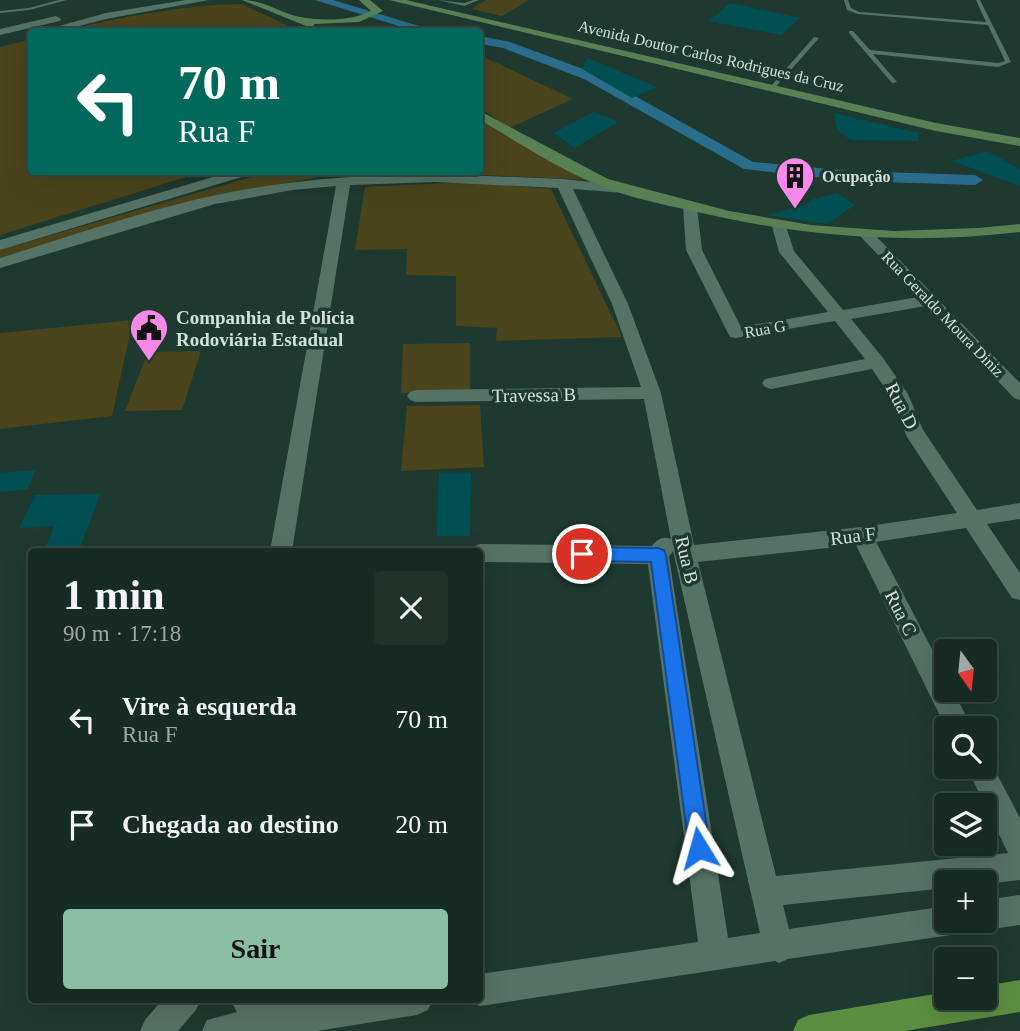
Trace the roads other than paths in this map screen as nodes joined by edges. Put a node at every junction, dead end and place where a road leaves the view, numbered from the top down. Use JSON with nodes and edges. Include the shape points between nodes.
{"nodes":[{"id":1,"x":65,"y":0,"type":"edge"},
{"id":2,"x":136,"y":0,"type":"edge"},
{"id":3,"x":204,"y":0,"type":"edge"},
{"id":4,"x":247,"y":0,"type":"edge"},
{"id":5,"x":363,"y":0,"type":"edge"},
{"id":6,"x":394,"y":0,"type":"edge"},
{"id":7,"x":440,"y":0,"type":"edge"},
{"id":8,"x":477,"y":0,"type":"edge"},
{"id":9,"x":846,"y":0,"type":"edge"},
{"id":10,"x":978,"y":0,"type":"edge"},
{"id":11,"x":0,"y":12,"type":"edge"},
{"id":12,"x":299,"y":20,"type":"junction"},
{"id":13,"x":989,"y":24,"type":"junction"},
{"id":14,"x":57,"y":28,"type":"edge"},
{"id":15,"x":316,"y":28,"type":"edge"},
{"id":16,"x":0,"y":32,"type":"edge"},
{"id":17,"x":852,"y":32,"type":"dead end"},
{"id":18,"x":28,"y":35,"type":"edge"},
{"id":19,"x":816,"y":38,"type":"dead end"},
{"id":20,"x":0,"y":41,"type":"edge"},
{"id":21,"x":870,"y":52,"type":"junction"},
{"id":22,"x":894,"y":82,"type":"dead end"},
{"id":23,"x":772,"y":88,"type":"junction"},
{"id":24,"x":483,"y":117,"type":"edge"},
{"id":25,"x":984,"y":137,"type":"junction"},
{"id":26,"x":1020,"y":142,"type":"edge"},
{"id":27,"x":1020,"y":156,"type":"edge"},
{"id":28,"x":233,"y":175,"type":"edge"},
{"id":29,"x":344,"y":181,"type":"junction"},
{"id":30,"x":562,"y":183,"type":"junction"},
{"id":31,"x":624,"y":189,"type":"junction"},
{"id":32,"x":690,"y":207,"type":"junction"},
{"id":33,"x":779,"y":226,"type":"junction"},
{"id":34,"x":1020,"y":228,"type":"edge"},
{"id":35,"x":866,"y":234,"type":"junction"},
{"id":36,"x":0,"y":245,"type":"edge"},
{"id":37,"x":0,"y":263,"type":"edge"},
{"id":38,"x":930,"y":300,"type":"junction"},
{"id":39,"x":840,"y":315,"type":"junction"},
{"id":40,"x":877,"y":362,"type":"junction"},
{"id":41,"x":771,"y":383,"type":"dead end"},
{"id":42,"x":652,"y":393,"type":"junction"},
{"id":43,"x":1020,"y":394,"type":"edge"},
{"id":44,"x":416,"y":396,"type":"dead end"},
{"id":45,"x":1020,"y":511,"type":"edge"},
{"id":46,"x":974,"y":520,"type":"junction"},
{"id":47,"x":679,"y":528,"type":"junction"},
{"id":48,"x":862,"y":536,"type":"junction"},
{"id":49,"x":282,"y":548,"type":"edge"},
{"id":50,"x":483,"y":553,"type":"edge"},
{"id":51,"x":658,"y":555,"type":"junction"},
{"id":52,"x":685,"y":555,"type":"junction"},
{"id":53,"x":1020,"y":591,"type":"edge"},
{"id":54,"x":954,"y":716,"type":"edge"},
{"id":55,"x":986,"y":779,"type":"edge"},
{"id":56,"x":1020,"y":847,"type":"edge"},
{"id":57,"x":1020,"y":866,"type":"edge"},
{"id":58,"x":767,"y":892,"type":"junction"},
{"id":59,"x":1020,"y":910,"type":"edge"},
{"id":60,"x":997,"y":913,"type":"edge"},
{"id":61,"x":934,"y":923,"type":"edge"},
{"id":62,"x":779,"y":948,"type":"junction"},
{"id":63,"x":715,"y":955,"type":"junction"},
{"id":64,"x":483,"y":990,"type":"edge"},
{"id":65,"x":1020,"y":996,"type":"edge"},
{"id":66,"x":181,"y":1003,"type":"edge"},
{"id":67,"x":252,"y":1003,"type":"edge"},
{"id":68,"x":393,"y":1003,"type":"edge"},
{"id":69,"x":278,"y":1022,"type":"junction"},
{"id":70,"x":156,"y":1031,"type":"edge"},
{"id":71,"x":218,"y":1031,"type":"edge"},
{"id":72,"x":809,"y":1031,"type":"edge"}],
"edges":[{"from":1,"to":11,"type":"lane"},
{"from":2,"to":16,"type":"street"},
{"from":3,"to":14,"type":"street"},
{"from":4,"to":12,"type":"main road"},
{"from":5,"to":12,"type":"main road","via":[[378,11],[364,19],[341,22]]},
{"from":6,"to":23,"type":"main road","name":"Avenida Doutor Carlos Rodrigues da Cruz"},
{"from":7,"to":8,"type":"lane","via":[[464,5]]},
{"from":9,"to":13,"type":"lane","via":[[849,9],[858,13]]},
{"from":10,"to":13,"type":"lane"},
{"from":12,"to":15,"type":"main road"},
{"from":13,"to":21,"type":"lane","via":[[1008,62],[998,65]]},
{"from":17,"to":21,"type":"lane"},
{"from":18,"to":20,"type":"street"},
{"from":19,"to":23,"type":"lane"},
{"from":21,"to":22,"type":"lane"},
{"from":23,"to":25,"type":"main road","name":"Avenida Doutor Carlos Rodrigues da Cruz"},
{"from":24,"to":31,"type":"main road"},
{"from":25,"to":26,"type":"main road","name":"Avenida Doutor Carlos Rodrigues da Cruz"},
{"from":25,"to":27,"type":"main road"},
{"from":28,"to":36,"type":"street"},
{"from":29,"to":30,"type":"street","via":[[465,178]]},
{"from":29,"to":37,"type":"street","via":[[249,192],[170,210]]},
{"from":29,"to":49,"type":"street"},
{"from":30,"to":31,"type":"street"},
{"from":30,"to":42,"type":"street","name":"Rua B","via":[[620,304]]},
{"from":31,"to":32,"type":"main road"},
{"from":32,"to":33,"type":"main road"},
{"from":32,"to":39,"type":"street","name":"Rua G","via":[[694,250],[736,333]]},
{"from":33,"to":35,"type":"main road"},
{"from":33,"to":39,"type":"street","name":"Rua D","via":[[787,251]]},
{"from":34,"to":35,"type":"main road","via":[[949,236]]},
{"from":35,"to":38,"type":"street","name":"Rua Geraldo Moura Diniz"},
{"from":38,"to":39,"type":"street","name":"Rua G"},
{"from":38,"to":43,"type":"street","name":"Rua Geraldo Moura Diniz"},
{"from":39,"to":40,"type":"street","name":"Rua D"},
{"from":40,"to":41,"type":"street"},
{"from":40,"to":46,"type":"street","name":"Rua D","via":[[901,398],[914,432]]},
{"from":42,"to":44,"type":"street","name":"Travessa B"},
{"from":42,"to":47,"type":"street","name":"Rua B"},
{"from":45,"to":46,"type":"street","name":"Rua F"},
{"from":46,"to":48,"type":"street","name":"Rua F"},
{"from":46,"to":53,"type":"street","name":"Rua D"},
{"from":47,"to":51,"type":"street"},
{"from":47,"to":52,"type":"street","name":"Rua B"},
{"from":48,"to":52,"type":"street","name":"Rua F"},
{"from":48,"to":54,"type":"street","name":"Rua C"},
{"from":50,"to":51,"type":"street"},
{"from":51,"to":63,"type":"street","name":"Rua B"},
{"from":52,"to":58,"type":"street","name":"Rua B"},
{"from":55,"to":56,"type":"street"},
{"from":57,"to":58,"type":"street"},
{"from":58,"to":62,"type":"street","name":"Rua B"},
{"from":59,"to":60,"type":"street"},
{"from":61,"to":62,"type":"street"},
{"from":62,"to":63,"type":"street"},
{"from":63,"to":64,"type":"street"},
{"from":65,"to":72,"type":"main road"},
{"from":66,"to":70,"type":"street"},
{"from":67,"to":69,"type":"street"},
{"from":68,"to":69,"type":"street"},
{"from":69,"to":71,"type":"street"}]}
